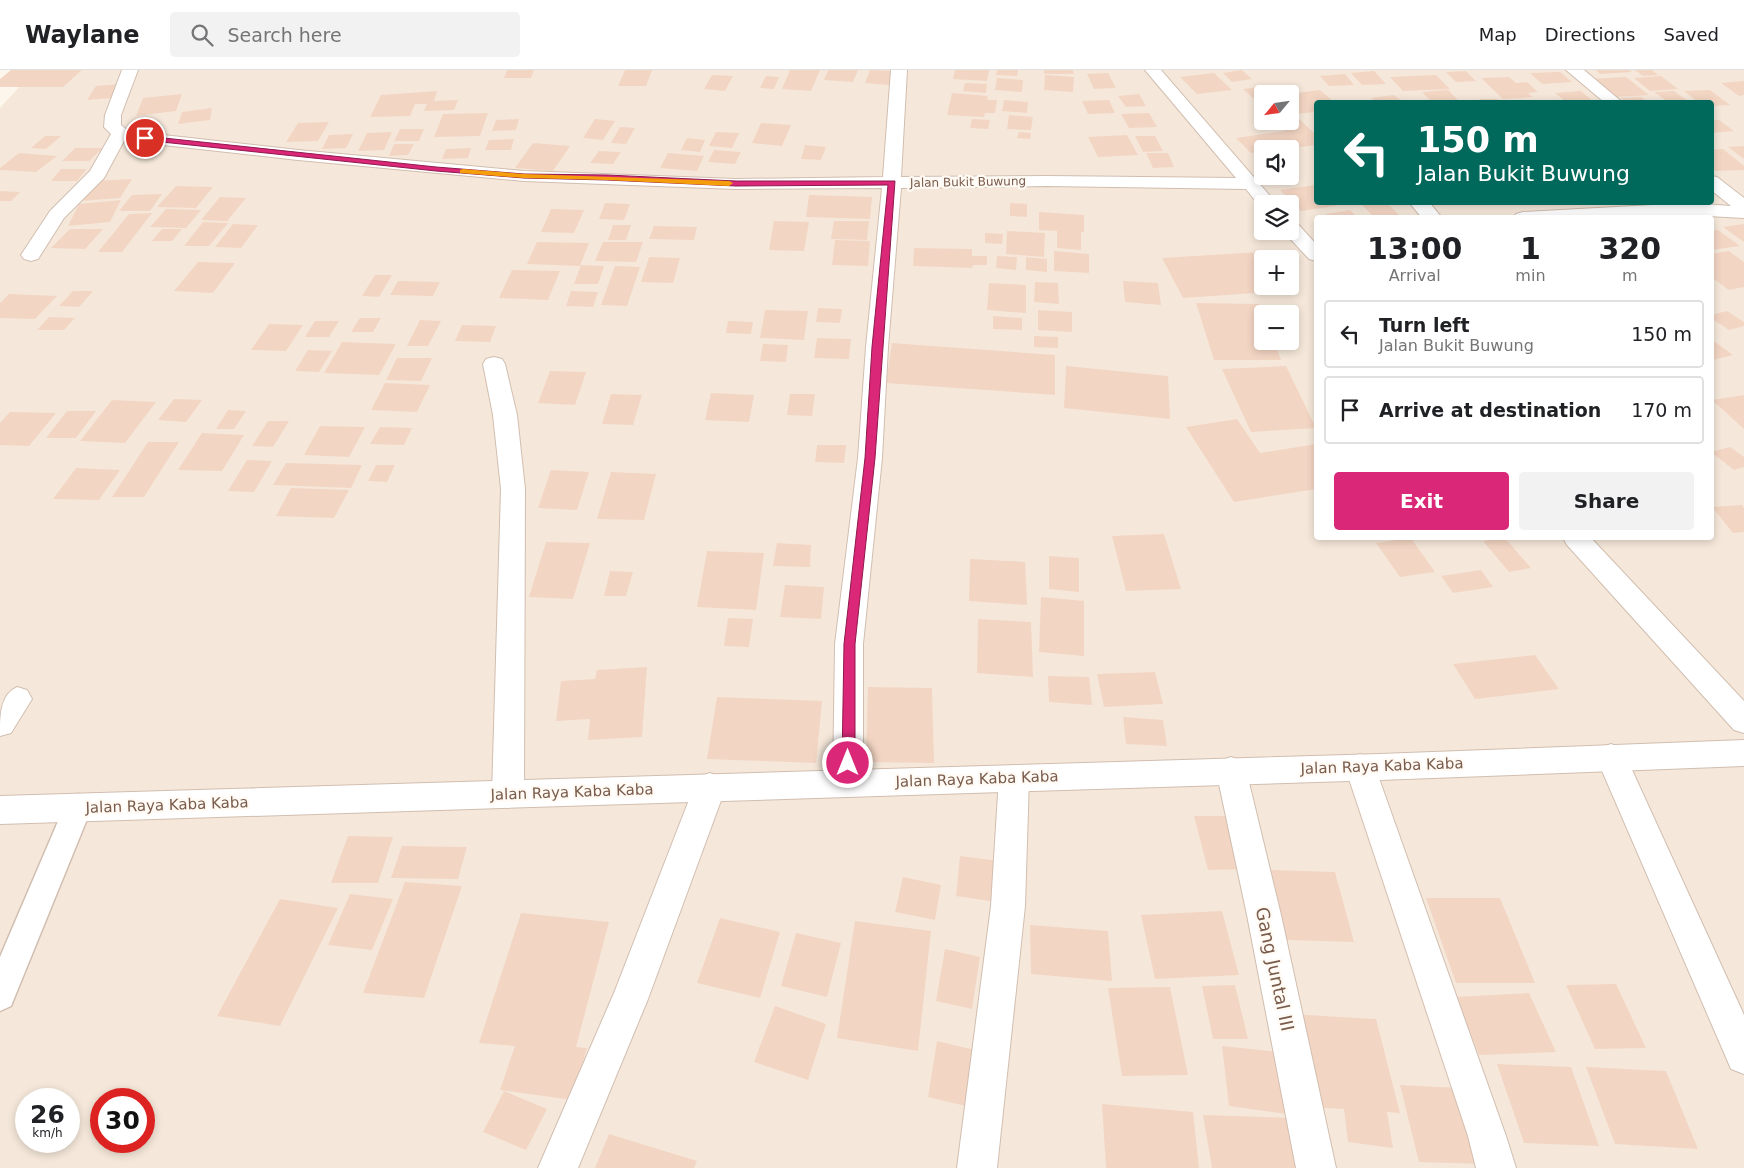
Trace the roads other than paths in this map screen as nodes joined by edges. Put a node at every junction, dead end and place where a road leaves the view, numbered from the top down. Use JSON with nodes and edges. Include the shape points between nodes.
{"nodes":[{"id":1,"x":130,"y":70,"type":"edge"},
{"id":2,"x":899,"y":70,"type":"edge"},
{"id":3,"x":1153,"y":70,"type":"edge"},
{"id":4,"x":1574,"y":70,"type":"edge"},
{"id":5,"x":1612,"y":100,"type":"edge"},
{"id":6,"x":120,"y":133,"type":"junction"},
{"id":7,"x":892,"y":183,"type":"junction"},
{"id":8,"x":1714,"y":183,"type":"edge"},
{"id":9,"x":1249,"y":184,"type":"junction"},
{"id":10,"x":1259,"y":195,"type":"edge"},
{"id":11,"x":1421,"y":205,"type":"edge"},
{"id":12,"x":1744,"y":207,"type":"edge"},
{"id":13,"x":1744,"y":212,"type":"edge"},
{"id":14,"x":1430,"y":215,"type":"edge"},
{"id":15,"x":1578,"y":215,"type":"edge"},
{"id":16,"x":1299,"y":236,"type":"edge"},
{"id":17,"x":1314,"y":251,"type":"edge"},
{"id":18,"x":31,"y":255,"type":"dead end"},
{"id":19,"x":494,"y":364,"type":"dead end"},
{"id":20,"x":1578,"y":540,"type":"edge"},
{"id":21,"x":17,"y":699,"type":"dead end"},
{"id":22,"x":1744,"y":721,"type":"edge"},
{"id":23,"x":0,"y":724,"type":"edge"},
{"id":24,"x":1744,"y":753,"type":"edge"},
{"id":25,"x":1611,"y":757,"type":"junction"},
{"id":26,"x":1360,"y":767,"type":"junction"},
{"id":27,"x":1231,"y":770,"type":"junction"},
{"id":28,"x":1014,"y":778,"type":"junction"},
{"id":29,"x":848,"y":783,"type":"junction"},
{"id":30,"x":710,"y":787,"type":"junction"},
{"id":31,"x":508,"y":794,"type":"junction"},
{"id":32,"x":78,"y":807,"type":"junction"},
{"id":33,"x":0,"y":810,"type":"edge"},
{"id":34,"x":0,"y":995,"type":"edge"},
{"id":35,"x":1744,"y":1056,"type":"edge"},
{"id":36,"x":558,"y":1168,"type":"edge"},
{"id":37,"x":977,"y":1168,"type":"edge"},
{"id":38,"x":1316,"y":1168,"type":"edge"},
{"id":39,"x":1496,"y":1168,"type":"edge"}],
"edges":[{"from":1,"to":6,"type":"street","via":[[113,115],[113,127]]},
{"from":2,"to":7,"type":"street"},
{"from":3,"to":9,"type":"street"},
{"from":4,"to":5,"type":"street"},
{"from":6,"to":7,"type":"street","name":"Jalan Bukit Buwung","via":[[308,156],[524,176],[736,184]]},
{"from":6,"to":18,"type":"street","via":[[98,174],[57,215]]},
{"from":7,"to":9,"type":"street","name":"Jalan Bukit Buwung"},
{"from":7,"to":29,"type":"street","via":[[870,458],[849,644]]},
{"from":8,"to":12,"type":"street"},
{"from":9,"to":10,"type":"street"},
{"from":11,"to":14,"type":"street"},
{"from":13,"to":15,"type":"street","via":[[1689,209]]},
{"from":16,"to":17,"type":"street"},
{"from":19,"to":31,"type":"street","via":[[505,415],[513,489]]},
{"from":20,"to":22,"type":"street"},
{"from":21,"to":23,"type":"street"},
{"from":24,"to":25,"type":"street","name":"Jalan Raya Kaba Kaba"},
{"from":25,"to":26,"type":"street","name":"Jalan Raya Kaba Kaba"},
{"from":25,"to":35,"type":"street"},
{"from":26,"to":27,"type":"street","name":"Jalan Raya Kaba Kaba"},
{"from":26,"to":39,"type":"street"},
{"from":27,"to":28,"type":"street","name":"Jalan Raya Kaba Kaba"},
{"from":27,"to":38,"type":"street","name":"Gang Juntal III"},
{"from":28,"to":29,"type":"street","name":"Jalan Raya Kaba Kaba"},
{"from":28,"to":37,"type":"street","via":[[1008,906]]},
{"from":29,"to":30,"type":"street","name":"Jalan Raya Kaba Kaba"},
{"from":30,"to":31,"type":"street","name":"Jalan Raya Kaba Kaba"},
{"from":30,"to":36,"type":"street","via":[[630,999]]},
{"from":31,"to":32,"type":"street","name":"Jalan Raya Kaba Kaba"},
{"from":32,"to":33,"type":"street","name":"Jalan Raya Kaba Kaba"},
{"from":32,"to":34,"type":"lane"}]}
